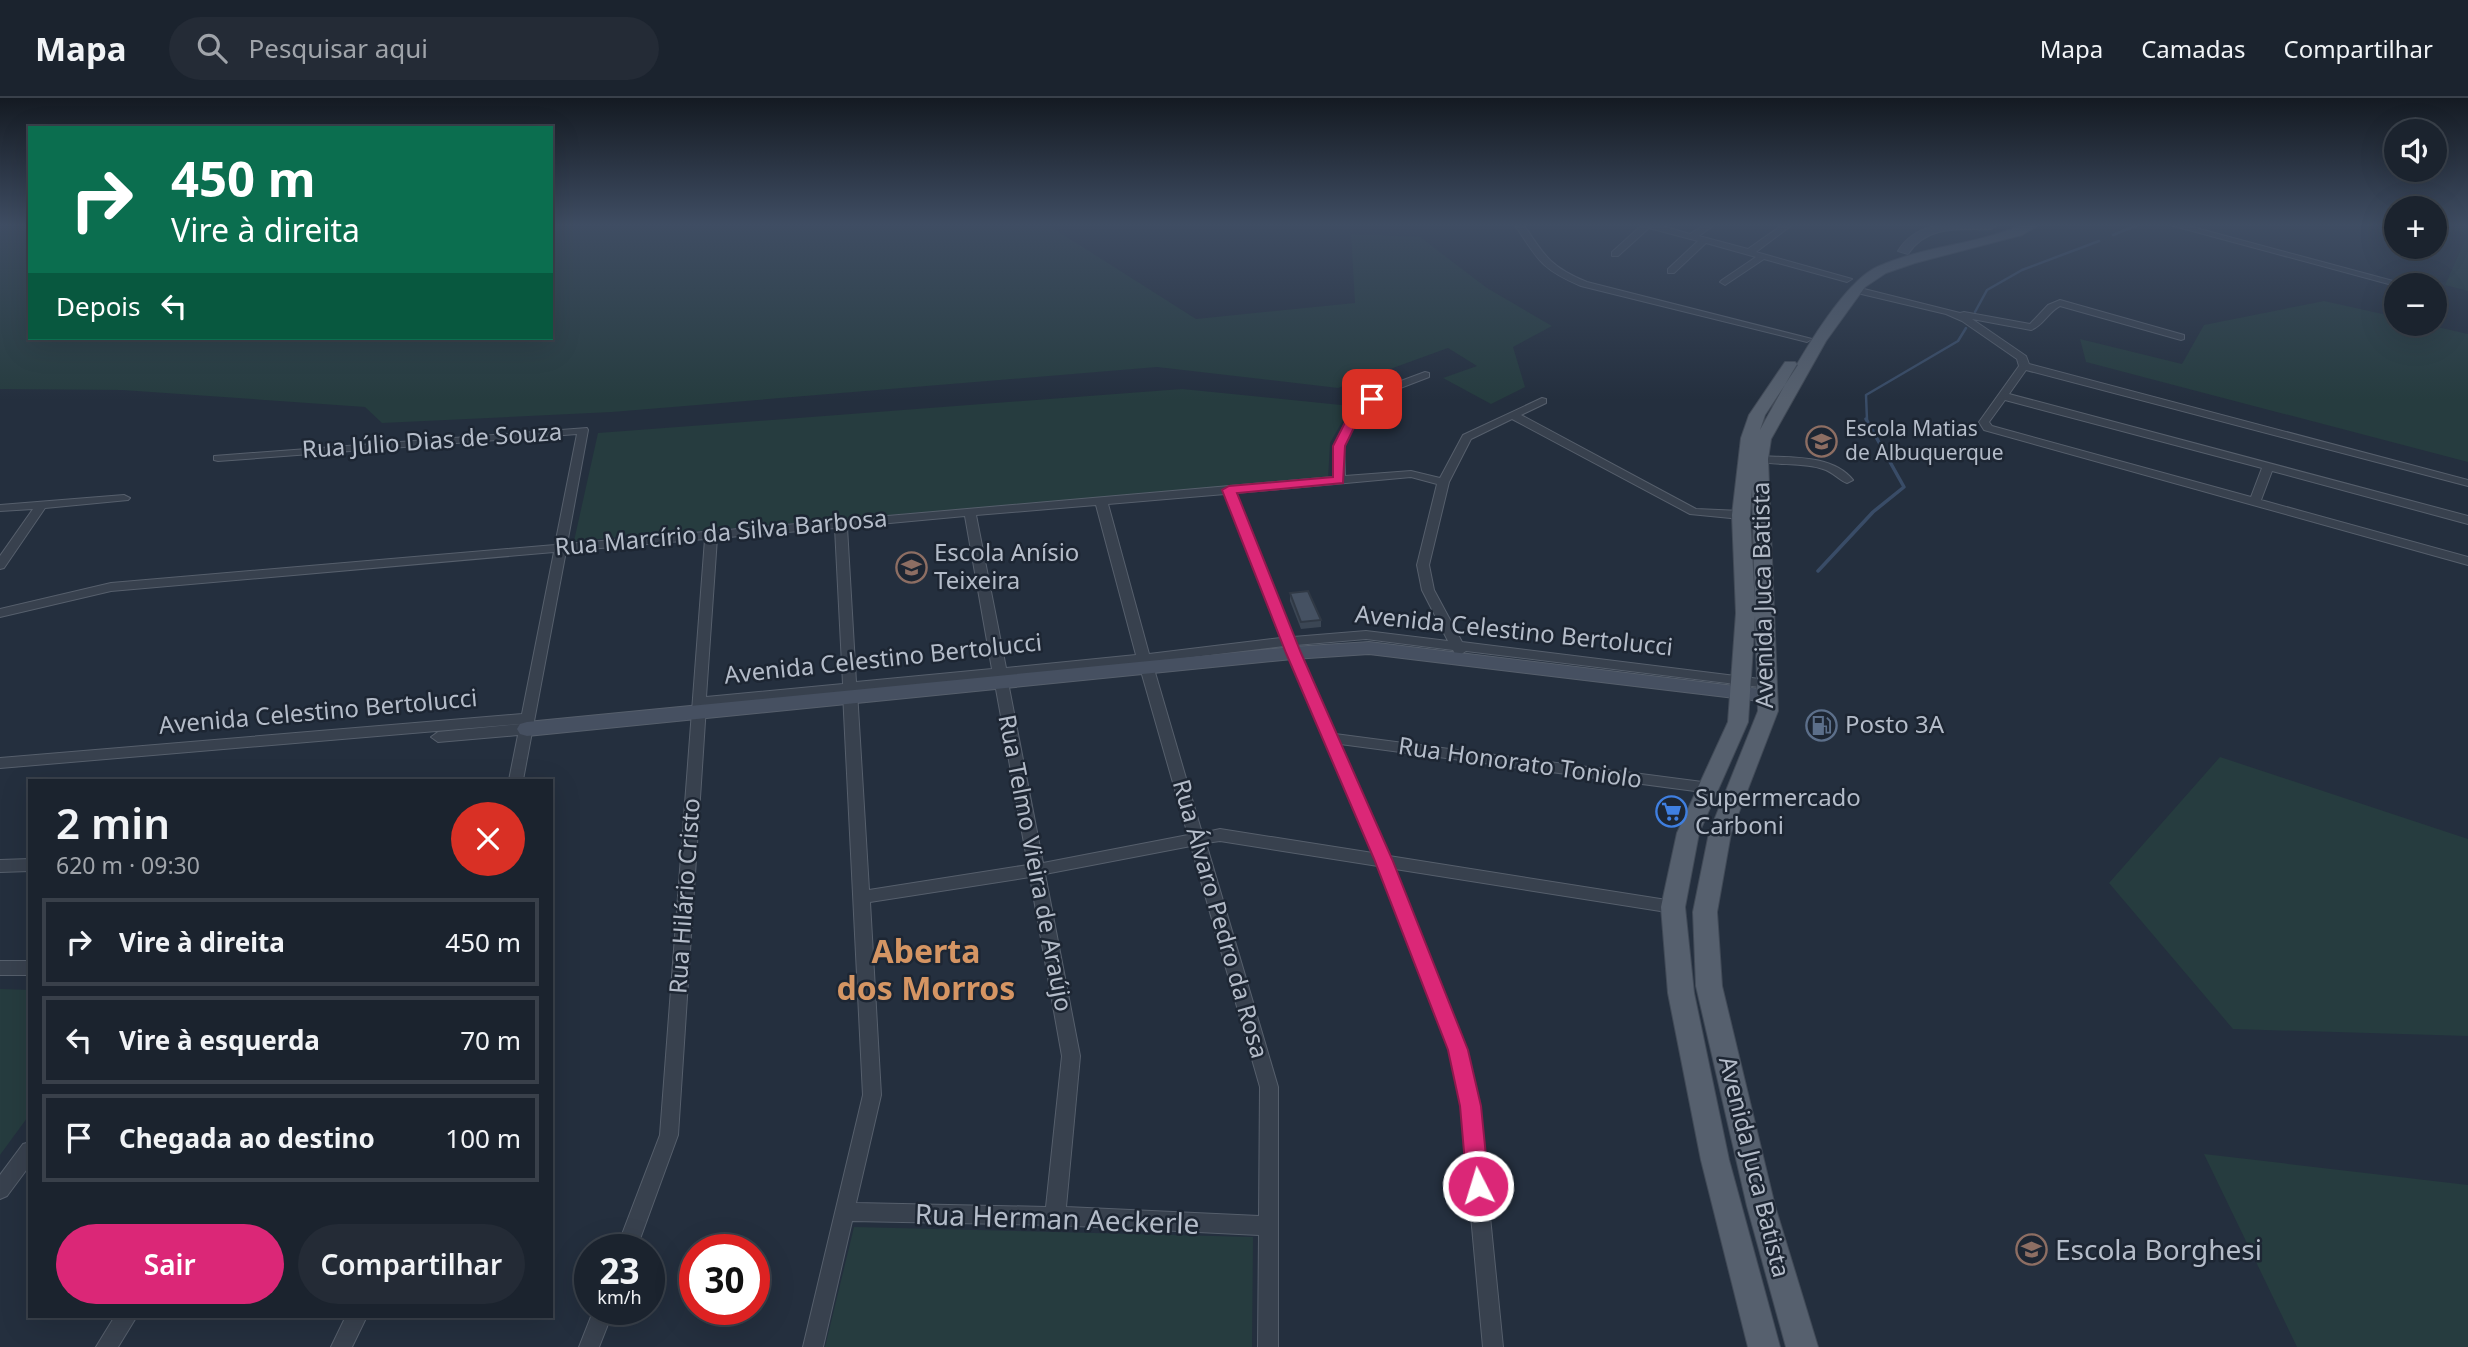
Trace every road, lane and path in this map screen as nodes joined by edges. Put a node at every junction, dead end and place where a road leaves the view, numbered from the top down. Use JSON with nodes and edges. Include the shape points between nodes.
{"nodes":[{"id":1,"x":1582,"y":283,"type":"edge"},
{"id":2,"x":1846,"y":283,"type":"edge"},
{"id":3,"x":1854,"y":283,"type":"edge"},
{"id":4,"x":1851,"y":285,"type":"junction"},
{"id":5,"x":1949,"y":312,"type":"junction"},
{"id":6,"x":2181,"y":337,"type":"dead end"},
{"id":7,"x":1807,"y":339,"type":"junction"},
{"id":8,"x":2024,"y":366,"type":"junction"},
{"id":9,"x":1425,"y":375,"type":"dead end"},
{"id":10,"x":2003,"y":396,"type":"junction"},
{"id":11,"x":1542,"y":401,"type":"dead end"},
{"id":12,"x":1512,"y":415,"type":"junction"},
{"id":13,"x":218,"y":458,"type":"dead end"},
{"id":14,"x":1760,"y":459,"type":"junction"},
{"id":15,"x":2268,"y":466,"type":"junction"},
{"id":16,"x":1339,"y":480,"type":"junction"},
{"id":17,"x":1847,"y":480,"type":"dead end"},
{"id":18,"x":1443,"y":482,"type":"junction"},
{"id":19,"x":2468,"y":483,"type":"edge"},
{"id":20,"x":1229,"y":490,"type":"junction"},
{"id":21,"x":124,"y":498,"type":"dead end"},
{"id":22,"x":1101,"y":501,"type":"junction"},
{"id":23,"x":2255,"y":502,"type":"junction"},
{"id":24,"x":41,"y":505,"type":"junction"},
{"id":25,"x":0,"y":508,"type":"edge"},
{"id":26,"x":970,"y":512,"type":"junction"},
{"id":27,"x":1741,"y":515,"type":"junction"},
{"id":28,"x":2468,"y":520,"type":"edge"},
{"id":29,"x":841,"y":523,"type":"junction"},
{"id":30,"x":711,"y":534,"type":"junction"},
{"id":31,"x":562,"y":547,"type":"junction"},
{"id":32,"x":2468,"y":561,"type":"edge"},
{"id":33,"x":0,"y":565,"type":"edge"},
{"id":34,"x":0,"y":613,"type":"edge"},
{"id":35,"x":1292,"y":647,"type":"junction"},
{"id":36,"x":1461,"y":652,"type":"junction"},
{"id":37,"x":1146,"y":664,"type":"junction"},
{"id":38,"x":1000,"y":677,"type":"junction"},
{"id":39,"x":1742,"y":687,"type":"junction"},
{"id":40,"x":1768,"y":690,"type":"junction"},
{"id":41,"x":849,"y":692,"type":"junction"},
{"id":42,"x":698,"y":707,"type":"junction"},
{"id":43,"x":528,"y":724,"type":"junction"},
{"id":44,"x":438,"y":737,"type":"dead end"},
{"id":45,"x":1330,"y":738,"type":"junction"},
{"id":46,"x":0,"y":763,"type":"edge"},
{"id":47,"x":516,"y":779,"type":"edge"},
{"id":48,"x":1710,"y":788,"type":"junction"},
{"id":49,"x":1197,"y":839,"type":"junction"},
{"id":50,"x":1383,"y":859,"type":"junction"},
{"id":51,"x":28,"y":865,"type":"edge"},
{"id":52,"x":0,"y":866,"type":"edge"},
{"id":53,"x":1036,"y":870,"type":"junction"},
{"id":54,"x":861,"y":897,"type":"junction"},
{"id":55,"x":1673,"y":907,"type":"junction"},
{"id":56,"x":0,"y":968,"type":"edge"},
{"id":57,"x":28,"y":968,"type":"edge"},
{"id":58,"x":28,"y":1153,"type":"edge"},
{"id":59,"x":0,"y":1190,"type":"edge"},
{"id":60,"x":845,"y":1212,"type":"junction"},
{"id":61,"x":1055,"y":1216,"type":"junction"},
{"id":62,"x":1269,"y":1226,"type":"junction"},
{"id":63,"x":632,"y":1234,"type":"edge"},
{"id":64,"x":126,"y":1318,"type":"edge"},
{"id":65,"x":355,"y":1318,"type":"edge"},
{"id":66,"x":598,"y":1325,"type":"edge"},
{"id":67,"x":106,"y":1347,"type":"edge"},
{"id":68,"x":341,"y":1347,"type":"edge"},
{"id":69,"x":589,"y":1347,"type":"edge"},
{"id":70,"x":813,"y":1347,"type":"edge"},
{"id":71,"x":1268,"y":1347,"type":"edge"},
{"id":72,"x":1493,"y":1347,"type":"edge"},
{"id":73,"x":1764,"y":1347,"type":"edge"},
{"id":74,"x":1802,"y":1347,"type":"edge"}],
"edges":[{"from":1,"to":7,"type":"street"},
{"from":2,"to":4,"type":"street"},
{"from":3,"to":4,"type":"main road","name":"Avenida Juca Batista"},
{"from":4,"to":5,"type":"street"},
{"from":4,"to":7,"type":"main road","name":"Avenida Juca Batista"},
{"from":4,"to":14,"type":"main road","name":"Avenida Juca Batista","via":[[1763,439]]},
{"from":5,"to":6,"type":"street","via":[[2031,327],[2052,304],[2060,303]]},
{"from":5,"to":8,"type":"street","via":[[1996,339],[2022,358]]},
{"from":7,"to":27,"type":"main road","name":"Avenida Juca Batista","via":[[1757,415],[1749,438]]},
{"from":8,"to":10,"type":"street"},
{"from":8,"to":19,"type":"street"},
{"from":9,"to":16,"type":"street","via":[[1358,407],[1339,446]]},
{"from":10,"to":15,"type":"street"},
{"from":10,"to":23,"type":"street","via":[[1984,422],[1988,428]]},
{"from":11,"to":12,"type":"street"},
{"from":12,"to":18,"type":"street","via":[[1467,437]]},
{"from":12,"to":27,"type":"street","via":[[1694,512]]},
{"from":13,"to":31,"type":"street","name":"Rua Júlio Dias de Souza","via":[[583,430]]},
{"from":14,"to":17,"type":"street","via":[[1819,464],[1839,470]]},
{"from":14,"to":40,"type":"main road","name":"Avenida Juca Batista"},
{"from":15,"to":23,"type":"street"},
{"from":15,"to":28,"type":"street"},
{"from":16,"to":18,"type":"street","name":"Rua Marcírio da Silva Barbosa","via":[[1411,474]]},
{"from":16,"to":20,"type":"street","name":"Rua Marcírio da Silva Barbosa"},
{"from":18,"to":36,"type":"street","via":[[1423,565],[1428,590]]},
{"from":20,"to":22,"type":"street","name":"Rua Marcírio da Silva Barbosa"},
{"from":20,"to":35,"type":"street"},
{"from":21,"to":24,"type":"street"},
{"from":22,"to":26,"type":"street","name":"Rua Marcírio da Silva Barbosa"},
{"from":22,"to":37,"type":"street","name":"Rua Álvaro Pedro da Rosa"},
{"from":23,"to":32,"type":"street"},
{"from":24,"to":25,"type":"street"},
{"from":24,"to":33,"type":"street"},
{"from":26,"to":29,"type":"street","name":"Rua Marcírio da Silva Barbosa"},
{"from":26,"to":38,"type":"street","name":"Rua Telmo Vieira de Araújo"},
{"from":27,"to":39,"type":"main road","name":"Avenida Juca Batista","via":[[1746,613]]},
{"from":29,"to":30,"type":"street","name":"Rua Marcírio da Silva Barbosa"},
{"from":29,"to":41,"type":"street"},
{"from":30,"to":31,"type":"street","name":"Rua Marcírio da Silva Barbosa"},
{"from":30,"to":42,"type":"street","name":"Rua Hilário Cristo"},
{"from":31,"to":34,"type":"street","name":"Rua Marcírio da Silva Barbosa","via":[[111,587]]},
{"from":31,"to":43,"type":"street","name":"Rua Júlio Dias de Souza"},
{"from":35,"to":36,"type":"street","name":"Avenida Celestino Bertolucci"},
{"from":35,"to":37,"type":"street","name":"Avenida Celestino Bertolucci"},
{"from":35,"to":45,"type":"street"},
{"from":36,"to":39,"type":"street","name":"Avenida Celestino Bertolucci"},
{"from":37,"to":38,"type":"street","name":"Avenida Celestino Bertolucci"},
{"from":37,"to":49,"type":"street","name":"Rua Álvaro Pedro da Rosa"},
{"from":38,"to":41,"type":"street","name":"Avenida Celestino Bertolucci"},
{"from":38,"to":53,"type":"street","name":"Rua Telmo Vieira de Araújo"},
{"from":39,"to":40,"type":"street","name":"Avenida Celestino Bertolucci"},
{"from":39,"to":48,"type":"main road","name":"Avenida Juca Batista","via":[[1738,722]]},
{"from":40,"to":74,"type":"main road","name":"Avenida Juca Batista","via":[[1768,711],[1720,833],[1706,912],[1709,986],[1761,1206]]},
{"from":41,"to":42,"type":"street","name":"Avenida Celestino Bertolucci"},
{"from":41,"to":54,"type":"street"},
{"from":42,"to":43,"type":"street","name":"Avenida Celestino Bertolucci"},
{"from":42,"to":63,"type":"street","name":"Rua Hilário Cristo","via":[[669,1135]]},
{"from":43,"to":44,"type":"street","name":"Avenida Celestino Bertolucci"},
{"from":43,"to":46,"type":"street","name":"Avenida Celestino Bertolucci"},
{"from":43,"to":47,"type":"street","name":"Rua Júlio Dias de Souza"},
{"from":45,"to":48,"type":"street","name":"Rua Honorato Toniolo"},
{"from":45,"to":50,"type":"street"},
{"from":48,"to":55,"type":"main road","name":"Avenida Juca Batista","via":[[1688,833]]},
{"from":49,"to":50,"type":"street","via":[[1220,835]]},
{"from":49,"to":53,"type":"street"},
{"from":49,"to":62,"type":"street","name":"Rua Álvaro Pedro da Rosa","via":[[1269,1087]]},
{"from":50,"to":55,"type":"street"},
{"from":50,"to":72,"type":"street","via":[[1458,1050],[1471,1106]]},
{"from":51,"to":52,"type":"street"},
{"from":53,"to":54,"type":"street"},
{"from":53,"to":61,"type":"street","name":"Rua Telmo Vieira de Araújo","via":[[1071,1056]]},
{"from":54,"to":60,"type":"street","via":[[872,1095]]},
{"from":55,"to":73,"type":"main road","name":"Avenida Juca Batista","via":[[1681,993],[1714,1160]]},
{"from":56,"to":57,"type":"street"},
{"from":58,"to":59,"type":"street"},
{"from":60,"to":61,"type":"street","name":"Rua Herman Aeckerle"},
{"from":60,"to":70,"type":"street"},
{"from":61,"to":62,"type":"street","name":"Rua Herman Aeckerle"},
{"from":62,"to":71,"type":"street","name":"Rua Álvaro Pedro da Rosa"},
{"from":64,"to":67,"type":"street"},
{"from":65,"to":68,"type":"street"},
{"from":66,"to":69,"type":"street"}]}
